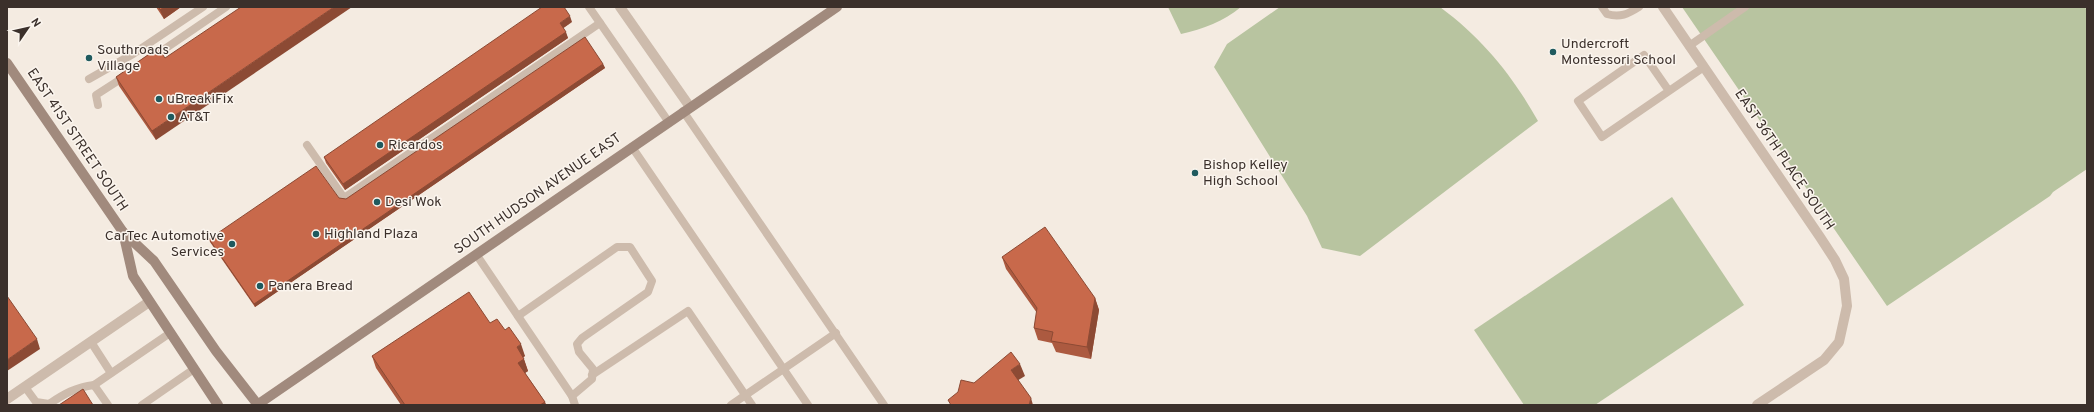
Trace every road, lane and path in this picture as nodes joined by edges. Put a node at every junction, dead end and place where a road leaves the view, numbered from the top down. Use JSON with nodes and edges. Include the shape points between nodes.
{"nodes":[{"id":1,"x":203,"y":7,"type":"edge"},
{"id":2,"x":226,"y":7,"type":"edge"},
{"id":3,"x":589,"y":7,"type":"edge"},
{"id":4,"x":620,"y":7,"type":"edge"},
{"id":5,"x":837,"y":7,"type":"edge"},
{"id":6,"x":1602,"y":7,"type":"edge"},
{"id":7,"x":1639,"y":7,"type":"edge"},
{"id":8,"x":1663,"y":7,"type":"edge"},
{"id":9,"x":1746,"y":7,"type":"edge"},
{"id":10,"x":600,"y":23,"type":"junction"},
{"id":11,"x":1689,"y":46,"type":"junction"},
{"id":12,"x":148,"y":60,"type":"edge"},
{"id":13,"x":7,"y":63,"type":"edge"},
{"id":14,"x":1704,"y":67,"type":"junction"},
{"id":15,"x":135,"y":69,"type":"edge"},
{"id":16,"x":89,"y":79,"type":"dead end"},
{"id":17,"x":1669,"y":91,"type":"junction"},
{"id":18,"x":98,"y":106,"type":"dead end"},
{"id":19,"x":686,"y":109,"type":"junction"},
{"id":20,"x":668,"y":122,"type":"junction"},
{"id":21,"x":307,"y":145,"type":"dead end"},
{"id":22,"x":632,"y":147,"type":"junction"},
{"id":23,"x":123,"y":232,"type":"junction"},
{"id":24,"x":476,"y":254,"type":"junction"},
{"id":25,"x":149,"y":302,"type":"junction"},
{"id":26,"x":518,"y":316,"type":"junction"},
{"id":27,"x":170,"y":333,"type":"junction"},
{"id":28,"x":836,"y":333,"type":"junction"},
{"id":29,"x":91,"y":342,"type":"junction"},
{"id":30,"x":194,"y":369,"type":"junction"},
{"id":31,"x":783,"y":369,"type":"junction"},
{"id":32,"x":111,"y":373,"type":"junction"},
{"id":33,"x":592,"y":375,"type":"junction"},
{"id":34,"x":94,"y":385,"type":"junction"},
{"id":35,"x":25,"y":387,"type":"junction"},
{"id":36,"x":745,"y":395,"type":"junction"},
{"id":37,"x":572,"y":396,"type":"junction"},
{"id":38,"x":7,"y":399,"type":"edge"},
{"id":39,"x":108,"y":405,"type":"edge"},
{"id":40,"x":142,"y":405,"type":"edge"},
{"id":41,"x":218,"y":405,"type":"edge"},
{"id":42,"x":258,"y":405,"type":"edge"},
{"id":43,"x":575,"y":405,"type":"edge"},
{"id":44,"x":731,"y":405,"type":"edge"},
{"id":45,"x":752,"y":405,"type":"edge"},
{"id":46,"x":808,"y":405,"type":"edge"},
{"id":47,"x":884,"y":405,"type":"edge"},
{"id":48,"x":1757,"y":405,"type":"edge"}],
"edges":[{"from":1,"to":16,"type":"lane","via":[[133,54]]},
{"from":2,"to":12,"type":"lane"},
{"from":3,"to":10,"type":"lane"},
{"from":4,"to":19,"type":"street"},
{"from":5,"to":19,"type":"street","name":"SOUTH HUDSON AVENUE EAST"},
{"from":6,"to":7,"type":"lane","via":[[1607,14],[1619,16]]},
{"from":8,"to":11,"type":"street","name":"EAST 36TH PLACE SOUTH"},
{"from":9,"to":11,"type":"lane"},
{"from":10,"to":20,"type":"lane"},
{"from":10,"to":21,"type":"lane","via":[[344,198]]},
{"from":11,"to":14,"type":"street","name":"EAST 36TH PLACE SOUTH"},
{"from":13,"to":23,"type":"street","name":"EAST 41ST STREET SOUTH"},
{"from":14,"to":17,"type":"lane"},
{"from":14,"to":48,"type":"street","name":"EAST 36TH PLACE SOUTH","via":[[1835,260],[1844,279],[1847,306],[1840,342],[1824,360]]},
{"from":15,"to":18,"type":"lane","via":[[96,95]]},
{"from":17,"to":17,"type":"lane","via":[[1602,137],[1578,101],[1644,55]]},
{"from":19,"to":20,"type":"street","name":"SOUTH HUDSON AVENUE EAST"},
{"from":19,"to":28,"type":"lane"},
{"from":20,"to":22,"type":"street","name":"SOUTH HUDSON AVENUE EAST"},
{"from":22,"to":24,"type":"street","name":"SOUTH HUDSON AVENUE EAST"},
{"from":22,"to":31,"type":"lane"},
{"from":23,"to":25,"type":"street","name":"EAST 41ST STREET SOUTH","via":[[133,276]]},
{"from":23,"to":42,"type":"street","name":"EAST 41ST STREET SOUTH","via":[[154,260],[216,351]]},
{"from":24,"to":26,"type":"lane"},
{"from":24,"to":42,"type":"street","name":"SOUTH HUDSON AVENUE EAST"},
{"from":25,"to":27,"type":"street","name":"EAST 41ST STREET SOUTH"},
{"from":25,"to":29,"type":"street"},
{"from":26,"to":33,"type":"lane","via":[[617,247],[630,247],[652,281],[648,292],[577,344],[579,352],[593,369]]},
{"from":26,"to":37,"type":"lane"},
{"from":27,"to":30,"type":"street","name":"EAST 41ST STREET SOUTH"},
{"from":27,"to":32,"type":"lane"},
{"from":28,"to":31,"type":"lane"},
{"from":28,"to":47,"type":"lane"},
{"from":29,"to":32,"type":"lane"},
{"from":29,"to":35,"type":"street"},
{"from":30,"to":40,"type":"lane"},
{"from":30,"to":41,"type":"street","name":"EAST 41ST STREET SOUTH"},
{"from":31,"to":36,"type":"lane"},
{"from":31,"to":46,"type":"lane"},
{"from":32,"to":34,"type":"lane"},
{"from":33,"to":36,"type":"lane","via":[[688,311]]},
{"from":33,"to":37,"type":"lane","via":[[592,379]]},
{"from":34,"to":35,"type":"lane","via":[[70,390],[49,404],[36,402]]},
{"from":34,"to":39,"type":"lane"},
{"from":35,"to":38,"type":"street"},
{"from":36,"to":44,"type":"lane"},
{"from":36,"to":45,"type":"lane"},
{"from":37,"to":43,"type":"lane"}]}
